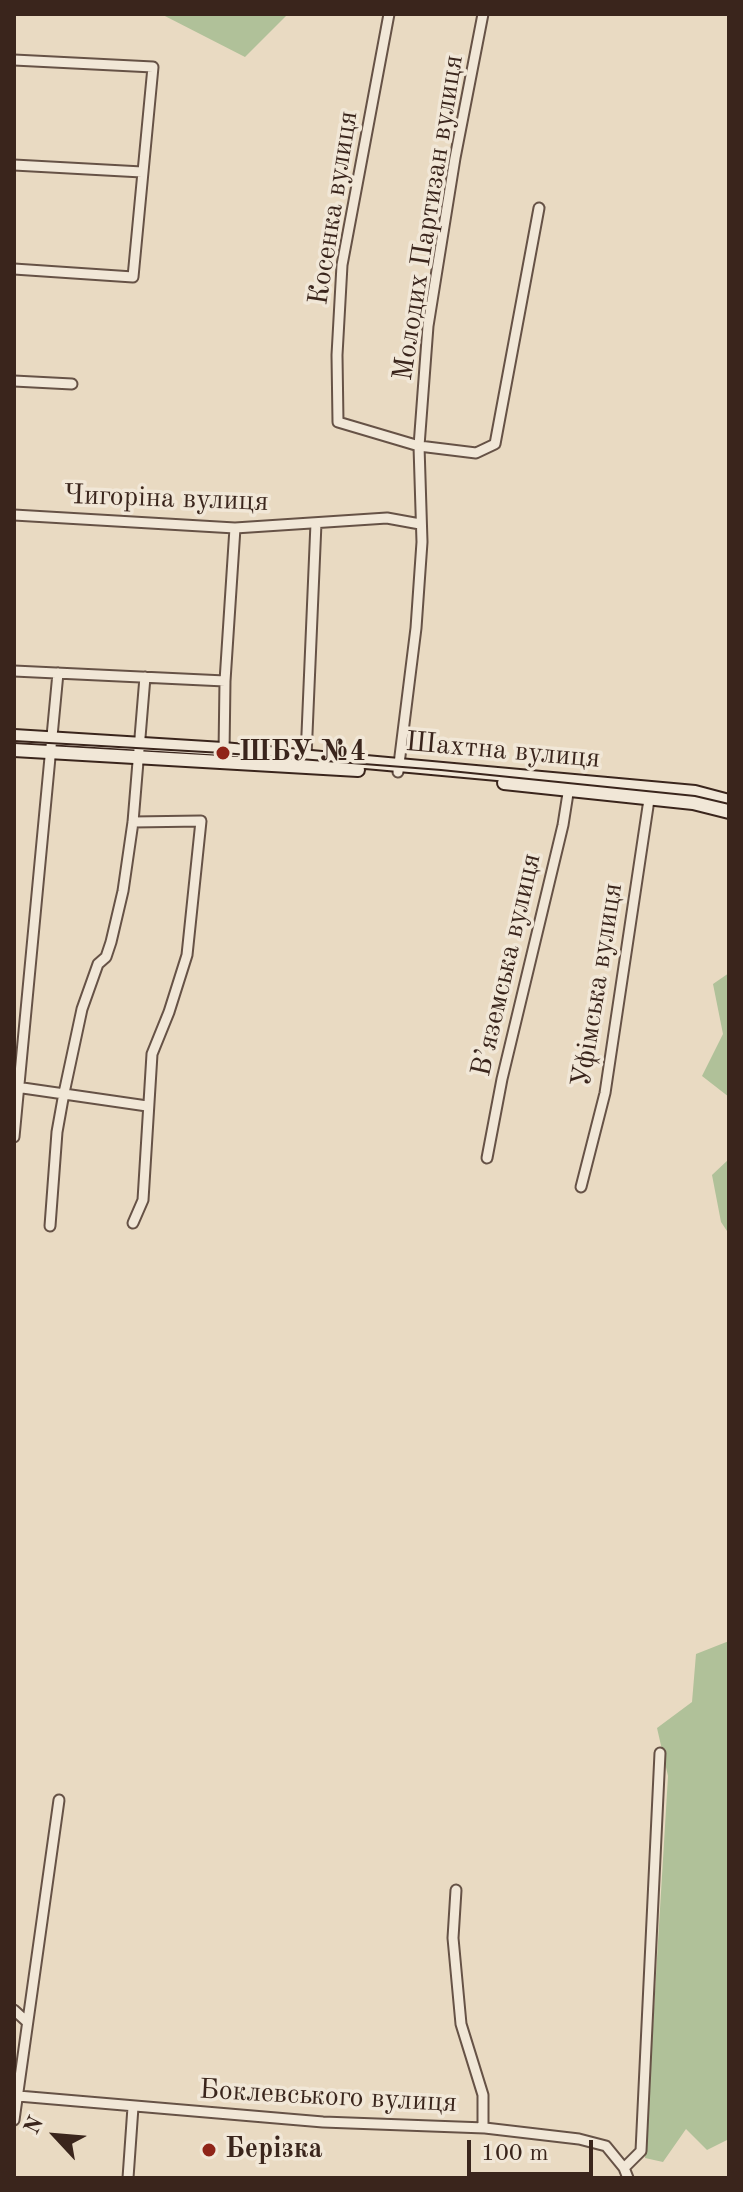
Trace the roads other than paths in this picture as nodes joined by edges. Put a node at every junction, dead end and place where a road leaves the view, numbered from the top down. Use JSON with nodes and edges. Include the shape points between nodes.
{"nodes":[{"id":1,"x":389,"y":14,"type":"edge"},
{"id":2,"x":483,"y":14,"type":"edge"},
{"id":3,"x":14,"y":60,"type":"edge"},
{"id":4,"x":14,"y":165,"type":"edge"},
{"id":5,"x":142,"y":172,"type":"junction"},
{"id":6,"x":539,"y":208,"type":"dead end"},
{"id":7,"x":14,"y":269,"type":"edge"},
{"id":8,"x":14,"y":381,"type":"edge"},
{"id":9,"x":72,"y":384,"type":"dead end"},
{"id":10,"x":419,"y":446,"type":"junction"},
{"id":11,"x":14,"y":515,"type":"edge"},
{"id":12,"x":316,"y":523,"type":"junction"},
{"id":13,"x":420,"y":524,"type":"junction"},
{"id":14,"x":235,"y":528,"type":"junction"},
{"id":15,"x":14,"y":671,"type":"edge"},
{"id":16,"x":58,"y":673,"type":"junction"},
{"id":17,"x":145,"y":677,"type":"junction"},
{"id":18,"x":225,"y":681,"type":"junction"},
{"id":19,"x":14,"y":736,"type":"edge"},
{"id":20,"x":51,"y":746,"type":"junction"},
{"id":21,"x":14,"y":750,"type":"edge"},
{"id":22,"x":137,"y":750,"type":"junction"},
{"id":23,"x":224,"y":755,"type":"junction"},
{"id":24,"x":306,"y":757,"type":"junction"},
{"id":25,"x":398,"y":769,"type":"junction"},
{"id":26,"x":568,"y":786,"type":"junction"},
{"id":27,"x":650,"y":794,"type":"junction"},
{"id":28,"x":729,"y":801,"type":"edge"},
{"id":29,"x":729,"y":812,"type":"edge"},
{"id":30,"x":133,"y":822,"type":"junction"},
{"id":31,"x":17,"y":1087,"type":"edge"},
{"id":32,"x":64,"y":1093,"type":"junction"},
{"id":33,"x":147,"y":1106,"type":"junction"},
{"id":34,"x":14,"y":1137,"type":"edge"},
{"id":35,"x":487,"y":1158,"type":"dead end"},
{"id":36,"x":581,"y":1187,"type":"dead end"},
{"id":37,"x":133,"y":1223,"type":"dead end"},
{"id":38,"x":50,"y":1226,"type":"dead end"},
{"id":39,"x":660,"y":1753,"type":"dead end"},
{"id":40,"x":59,"y":1800,"type":"dead end"},
{"id":41,"x":456,"y":1890,"type":"dead end"},
{"id":42,"x":14,"y":2010,"type":"edge"},
{"id":43,"x":26,"y":2021,"type":"junction"},
{"id":44,"x":18,"y":2096,"type":"junction"},
{"id":45,"x":133,"y":2107,"type":"junction"},
{"id":46,"x":14,"y":2120,"type":"edge"},
{"id":47,"x":483,"y":2128,"type":"junction"},
{"id":48,"x":624,"y":2168,"type":"junction"},
{"id":49,"x":128,"y":2178,"type":"edge"},
{"id":50,"x":628,"y":2178,"type":"edge"}],
"edges":[{"from":1,"to":10,"type":"street","name":"Косенка вулиця","via":[[342,265],[338,422]]},
{"from":2,"to":10,"type":"street","name":"Молодих Партизан вулиця","via":[[428,326]]},
{"from":3,"to":5,"type":"street","via":[[153,67]]},
{"from":4,"to":5,"type":"street"},
{"from":5,"to":7,"type":"street","via":[[133,277]]},
{"from":6,"to":10,"type":"street","via":[[495,444],[476,453]]},
{"from":8,"to":9,"type":"street"},
{"from":10,"to":13,"type":"street","name":"Молодих Партизан вулиця"},
{"from":11,"to":14,"type":"street","name":"Чигоріна вулиця"},
{"from":12,"to":13,"type":"street","name":"Чигоріна вулиця","via":[[387,518]]},
{"from":12,"to":14,"type":"street","name":"Чигоріна вулиця"},
{"from":12,"to":24,"type":"street"},
{"from":13,"to":25,"type":"street","via":[[416,628]]},
{"from":14,"to":18,"type":"street"},
{"from":15,"to":16,"type":"street"},
{"from":16,"to":17,"type":"street"},
{"from":16,"to":20,"type":"street"},
{"from":17,"to":18,"type":"street"},
{"from":17,"to":22,"type":"street"},
{"from":18,"to":23,"type":"street"},
{"from":19,"to":20,"type":"main road","name":"Шахтна вулиця"},
{"from":20,"to":21,"type":"main road","name":"Шахтна вулиця"},
{"from":20,"to":22,"type":"main road","name":"Шахтна вулиця"},
{"from":20,"to":31,"type":"street"},
{"from":22,"to":23,"type":"main road","name":"Шахтна вулиця"},
{"from":22,"to":30,"type":"street"},
{"from":23,"to":24,"type":"main road","name":"Шахтна вулиця"},
{"from":23,"to":25,"type":"main road","name":"Шахтна вулиця"},
{"from":24,"to":25,"type":"main road","name":"Шахтна вулиця"},
{"from":25,"to":26,"type":"main road","name":"Шахтна вулиця"},
{"from":26,"to":27,"type":"main road","name":"Шахтна вулиця"},
{"from":26,"to":35,"type":"street","name":"В’яземська вулиця"},
{"from":27,"to":28,"type":"main road","name":"Шахтна вулиця","via":[[695,792]]},
{"from":27,"to":29,"type":"main road","name":"Шахтна вулиця"},
{"from":27,"to":36,"type":"street","name":"Уфімська вулиця","via":[[605,1093]]},
{"from":30,"to":32,"type":"street","via":[[111,942],[82,1009]]},
{"from":30,"to":33,"type":"street","via":[[201,821],[187,955],[152,1054]]},
{"from":31,"to":32,"type":"street"},
{"from":31,"to":34,"type":"street"},
{"from":32,"to":33,"type":"street"},
{"from":32,"to":38,"type":"street"},
{"from":33,"to":37,"type":"street","via":[[143,1200]]},
{"from":39,"to":48,"type":"street","via":[[641,2151]]},
{"from":40,"to":43,"type":"street"},
{"from":41,"to":47,"type":"street","via":[[453,1938],[461,2024],[483,2095]]},
{"from":42,"to":43,"type":"street"},
{"from":43,"to":44,"type":"street"},
{"from":44,"to":45,"type":"street","name":"Боклевського вулиця"},
{"from":44,"to":46,"type":"street"},
{"from":45,"to":47,"type":"street","name":"Боклевського вулиця"},
{"from":45,"to":49,"type":"street"},
{"from":47,"to":48,"type":"street","name":"Боклевського вулиця","via":[[606,2146]]},
{"from":48,"to":50,"type":"street","name":"Боклевського вулиця"}]}
